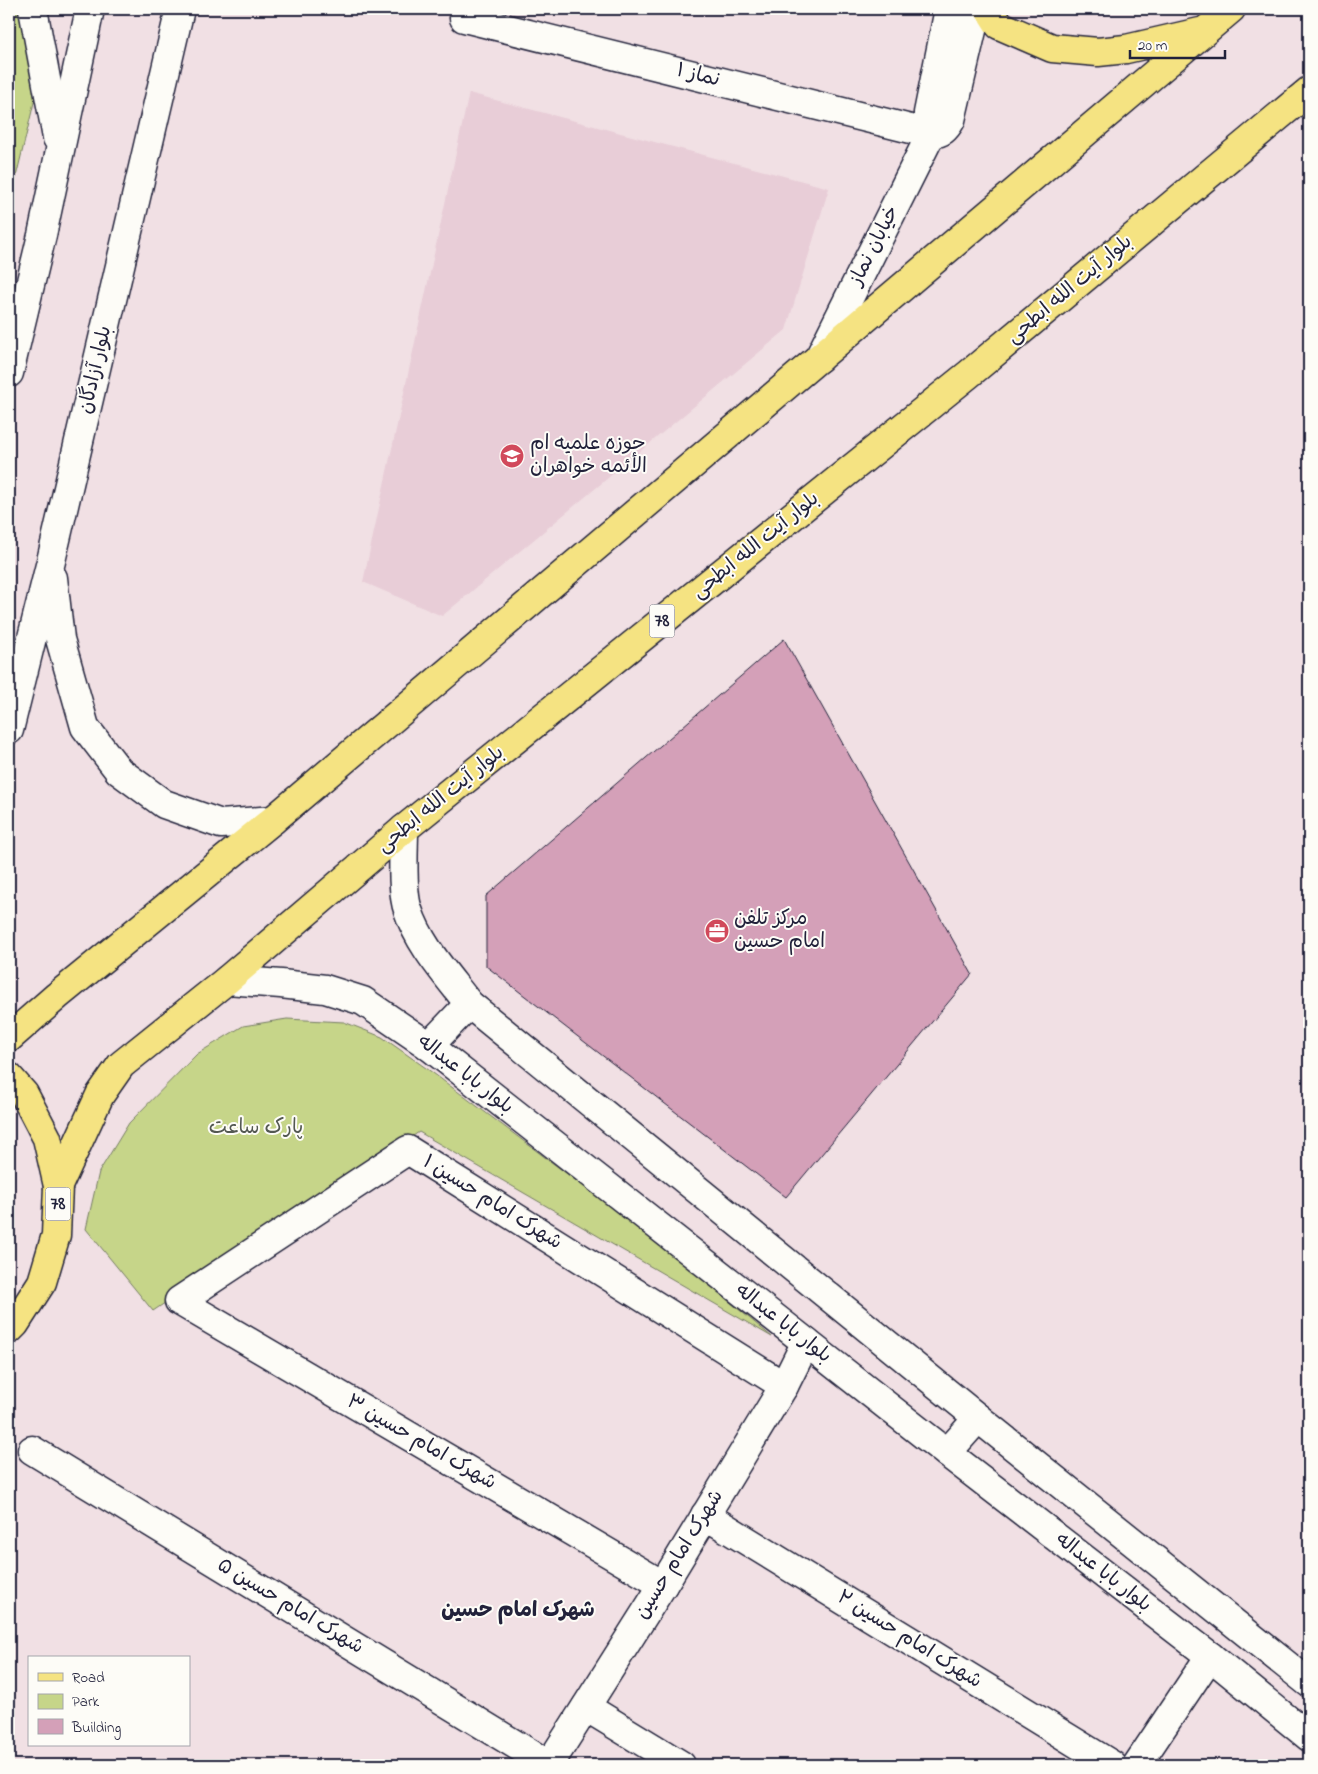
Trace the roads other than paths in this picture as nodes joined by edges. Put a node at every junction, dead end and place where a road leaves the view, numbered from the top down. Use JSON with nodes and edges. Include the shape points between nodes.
{"nodes":[{"id":1,"x":33,"y":9,"type":"edge"},
{"id":2,"x":90,"y":9,"type":"edge"},
{"id":3,"x":180,"y":9,"type":"edge"},
{"id":4,"x":949,"y":9,"type":"edge"},
{"id":5,"x":977,"y":9,"type":"edge"},
{"id":6,"x":989,"y":9,"type":"edge"},
{"id":7,"x":1231,"y":9,"type":"edge"},
{"id":8,"x":464,"y":18,"type":"dead end"},
{"id":9,"x":1204,"y":31,"type":"junction"},
{"id":10,"x":1309,"y":91,"type":"edge"},
{"id":11,"x":931,"y":134,"type":"junction"},
{"id":12,"x":60,"y":149,"type":"junction"},
{"id":13,"x":819,"y":358,"type":"junction"},
{"id":14,"x":9,"y":373,"type":"edge"},
{"id":15,"x":51,"y":561,"type":"junction"},
{"id":16,"x":9,"y":730,"type":"edge"},
{"id":17,"x":273,"y":820,"type":"junction"},
{"id":18,"x":404,"y":829,"type":"junction"},
{"id":19,"x":227,"y":980,"type":"junction"},
{"id":20,"x":468,"y":1004,"type":"junction"},
{"id":21,"x":9,"y":1038,"type":"edge"},
{"id":22,"x":430,"y":1046,"type":"junction"},
{"id":23,"x":9,"y":1077,"type":"edge"},
{"id":24,"x":58,"y":1186,"type":"junction"},
{"id":25,"x":178,"y":1301,"type":"joint"},
{"id":26,"x":9,"y":1330,"type":"edge"},
{"id":27,"x":806,"y":1342,"type":"junction"},
{"id":28,"x":784,"y":1386,"type":"junction"},
{"id":29,"x":978,"y":1418,"type":"junction"},
{"id":30,"x":32,"y":1450,"type":"dead end"},
{"id":31,"x":947,"y":1453,"type":"junction"},
{"id":32,"x":705,"y":1515,"type":"junction"},
{"id":33,"x":663,"y":1585,"type":"junction"},
{"id":34,"x":1210,"y":1656,"type":"junction"},
{"id":35,"x":1309,"y":1683,"type":"edge"},
{"id":36,"x":586,"y":1707,"type":"junction"},
{"id":37,"x":1309,"y":1737,"type":"edge"},
{"id":38,"x":549,"y":1765,"type":"edge"},
{"id":39,"x":681,"y":1765,"type":"edge"},
{"id":40,"x":1112,"y":1765,"type":"edge"},
{"id":41,"x":1136,"y":1765,"type":"edge"}],
"edges":[{"from":1,"to":12,"type":"street"},
{"from":2,"to":12,"type":"street"},
{"from":3,"to":15,"type":"street","name":"بلوار آزادگان"},
{"from":4,"to":11,"type":"street","via":[[928,112]]},
{"from":5,"to":11,"type":"street","name":"خیابان نماز","via":[[951,120],[939,133]]},
{"from":6,"to":9,"type":"main road","via":[[999,25],[1052,48],[1098,52],[1126,49]]},
{"from":7,"to":9,"type":"main road"},
{"from":8,"to":11,"type":"street","name":"نماز ۱"},
{"from":9,"to":13,"type":"main road"},
{"from":10,"to":18,"type":"main road","name":"بلوار آیت الله ابطحی","number":"78","via":[[969,374]]},
{"from":11,"to":13,"type":"street","name":"خیابان نماز"},
{"from":12,"to":14,"type":"street"},
{"from":13,"to":17,"type":"main road"},
{"from":15,"to":16,"type":"street","name":"بلوار آزادگان"},
{"from":15,"to":17,"type":"street","via":[[60,639],[85,728],[119,771],[164,804],[220,824]]},
{"from":17,"to":21,"type":"main road"},
{"from":18,"to":19,"type":"main road","name":"بلوار آیت الله ابطحی","number":"78"},
{"from":18,"to":20,"type":"street","via":[[407,909],[421,939]]},
{"from":19,"to":22,"type":"street","name":"بلوار بابا عبداله","via":[[325,989],[363,1001]]},
{"from":19,"to":24,"type":"main road","name":"بلوار آیت الله ابطحی","number":"78","via":[[121,1065],[100,1095]]},
{"from":20,"to":22,"type":"street"},
{"from":20,"to":29,"type":"street"},
{"from":22,"to":27,"type":"street","name":"بلوار بابا عبداله"},
{"from":23,"to":24,"type":"main road","number":"78","via":[[24,1094],[47,1138]]},
{"from":24,"to":26,"type":"main road","number":"78","via":[[56,1235],[42,1282]]},
{"from":25,"to":28,"type":"street","name":"شهرک امام حسین ۱","via":[[408,1150]]},
{"from":25,"to":33,"type":"street","name":"شهرک امام حسین ۳"},
{"from":27,"to":28,"type":"street","name":"شهرک امام حسین"},
{"from":27,"to":31,"type":"street","name":"بلوار بابا عبداله"},
{"from":28,"to":32,"type":"street","name":"شهرک امام حسین"},
{"from":29,"to":31,"type":"street"},
{"from":29,"to":35,"type":"street"},
{"from":30,"to":38,"type":"street","name":"شهرک امام حسین ۵"},
{"from":31,"to":34,"type":"street","name":"بلوار بابا عبداله"},
{"from":32,"to":33,"type":"street","name":"شهرک امام حسین"},
{"from":32,"to":40,"type":"street","name":"شهرک امام حسین ۲"},
{"from":33,"to":36,"type":"street","name":"شهرک امام حسین"},
{"from":34,"to":37,"type":"street","name":"بلوار بابا عبداله"},
{"from":34,"to":41,"type":"street"},
{"from":36,"to":38,"type":"street","name":"شهرک امام حسین"},
{"from":36,"to":39,"type":"street"}]}
